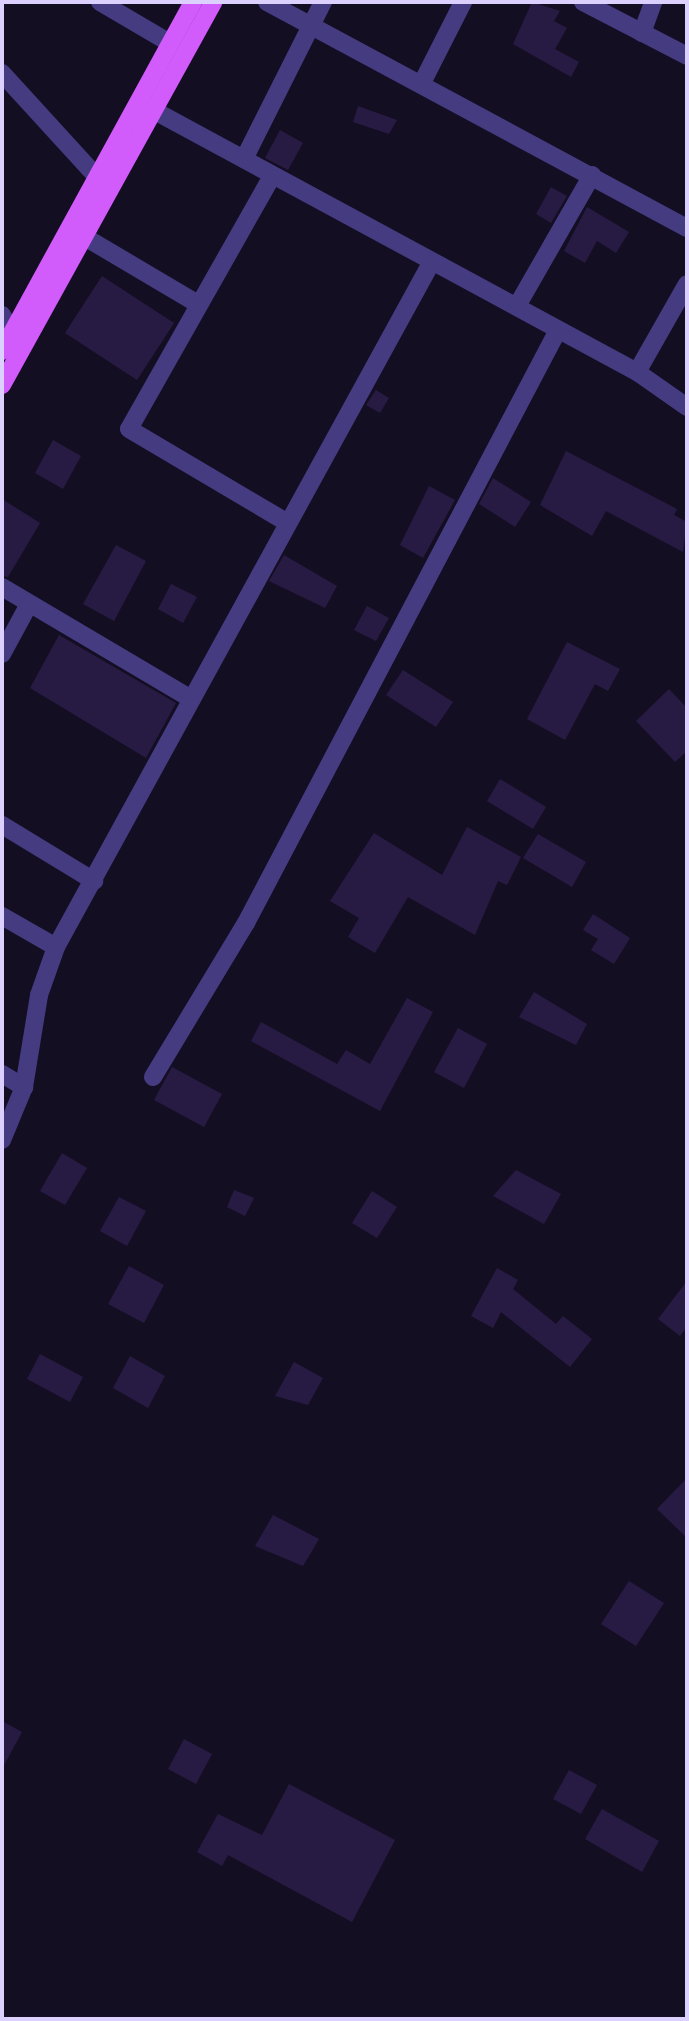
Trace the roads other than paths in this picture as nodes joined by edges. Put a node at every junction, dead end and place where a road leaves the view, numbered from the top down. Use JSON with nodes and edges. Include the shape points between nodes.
{"nodes":[{"id":1,"x":100,"y":2,"type":"edge"},
{"id":2,"x":193,"y":2,"type":"edge"},
{"id":3,"x":213,"y":2,"type":"edge"},
{"id":4,"x":267,"y":2,"type":"edge"},
{"id":5,"x":323,"y":2,"type":"edge"},
{"id":6,"x":463,"y":2,"type":"edge"},
{"id":7,"x":583,"y":2,"type":"edge"},
{"id":8,"x":653,"y":2,"type":"edge"},
{"id":9,"x":310,"y":26,"type":"junction"},
{"id":10,"x":642,"y":33,"type":"junction"},
{"id":11,"x":170,"y":43,"type":"junction"},
{"id":12,"x":687,"y":56,"type":"edge"},
{"id":13,"x":2,"y":73,"type":"edge"},
{"id":14,"x":423,"y":81,"type":"junction"},
{"id":15,"x":153,"y":110,"type":"junction"},
{"id":16,"x":244,"y":159,"type":"junction"},
{"id":17,"x":592,"y":175,"type":"junction"},
{"id":18,"x":95,"y":176,"type":"junction"},
{"id":19,"x":271,"y":178,"type":"junction"},
{"id":20,"x":108,"y":189,"type":"junction"},
{"id":21,"x":685,"y":222,"type":"edge"},
{"id":22,"x":83,"y":236,"type":"junction"},
{"id":23,"x":430,"y":265,"type":"junction"},
{"id":24,"x":687,"y":284,"type":"edge"},
{"id":25,"x":198,"y":304,"type":"junction"},
{"id":26,"x":517,"y":306,"type":"junction"},
{"id":27,"x":2,"y":315,"type":"edge"},
{"id":28,"x":13,"y":330,"type":"junction"},
{"id":29,"x":557,"y":332,"type":"junction"},
{"id":30,"x":21,"y":349,"type":"junction"},
{"id":31,"x":2,"y":351,"type":"edge"},
{"id":32,"x":637,"y":372,"type":"junction"},
{"id":33,"x":2,"y":385,"type":"edge"},
{"id":34,"x":687,"y":407,"type":"edge"},
{"id":35,"x":286,"y":522,"type":"junction"},
{"id":36,"x":2,"y":587,"type":"edge"},
{"id":37,"x":29,"y":604,"type":"junction"},
{"id":38,"x":2,"y":654,"type":"edge"},
{"id":39,"x":190,"y":698,"type":"junction"},
{"id":40,"x":2,"y":825,"type":"edge"},
{"id":41,"x":93,"y":881,"type":"junction"},
{"id":42,"x":2,"y":916,"type":"edge"},
{"id":43,"x":56,"y":947,"type":"junction"},
{"id":44,"x":2,"y":1074,"type":"edge"},
{"id":45,"x":153,"y":1077,"type":"dead end"},
{"id":46,"x":24,"y":1087,"type":"junction"},
{"id":47,"x":2,"y":1140,"type":"edge"}],
"edges":[{"from":1,"to":11,"type":"street"},
{"from":2,"to":11,"type":"main road"},
{"from":3,"to":15,"type":"main road"},
{"from":4,"to":9,"type":"street"},
{"from":5,"to":9,"type":"street"},
{"from":6,"to":14,"type":"street"},
{"from":7,"to":10,"type":"street"},
{"from":8,"to":10,"type":"street"},
{"from":9,"to":14,"type":"street"},
{"from":9,"to":16,"type":"street"},
{"from":10,"to":12,"type":"street"},
{"from":11,"to":18,"type":"main road"},
{"from":13,"to":18,"type":"street"},
{"from":14,"to":17,"type":"street"},
{"from":15,"to":16,"type":"street"},
{"from":15,"to":20,"type":"main road"},
{"from":16,"to":19,"type":"street"},
{"from":17,"to":21,"type":"street"},
{"from":17,"to":26,"type":"street"},
{"from":18,"to":20,"type":"street"},
{"from":18,"to":28,"type":"main road"},
{"from":19,"to":23,"type":"street"},
{"from":19,"to":25,"type":"street"},
{"from":20,"to":22,"type":"main road"},
{"from":22,"to":25,"type":"street"},
{"from":22,"to":30,"type":"main road"},
{"from":23,"to":26,"type":"street"},
{"from":23,"to":35,"type":"street"},
{"from":24,"to":32,"type":"street"},
{"from":25,"to":35,"type":"street","via":[[129,429]]},
{"from":26,"to":29,"type":"street"},
{"from":27,"to":28,"type":"street"},
{"from":28,"to":30,"type":"street"},
{"from":28,"to":31,"type":"main road"},
{"from":29,"to":32,"type":"street"},
{"from":29,"to":45,"type":"street","via":[[246,923]]},
{"from":30,"to":33,"type":"main road"},
{"from":32,"to":34,"type":"street"},
{"from":35,"to":39,"type":"street"},
{"from":36,"to":37,"type":"street"},
{"from":37,"to":38,"type":"street"},
{"from":37,"to":39,"type":"street"},
{"from":39,"to":41,"type":"street"},
{"from":40,"to":41,"type":"street"},
{"from":41,"to":43,"type":"street"},
{"from":42,"to":43,"type":"street"},
{"from":43,"to":46,"type":"street","via":[[39,995]]},
{"from":44,"to":46,"type":"street"},
{"from":46,"to":47,"type":"street"}]}
